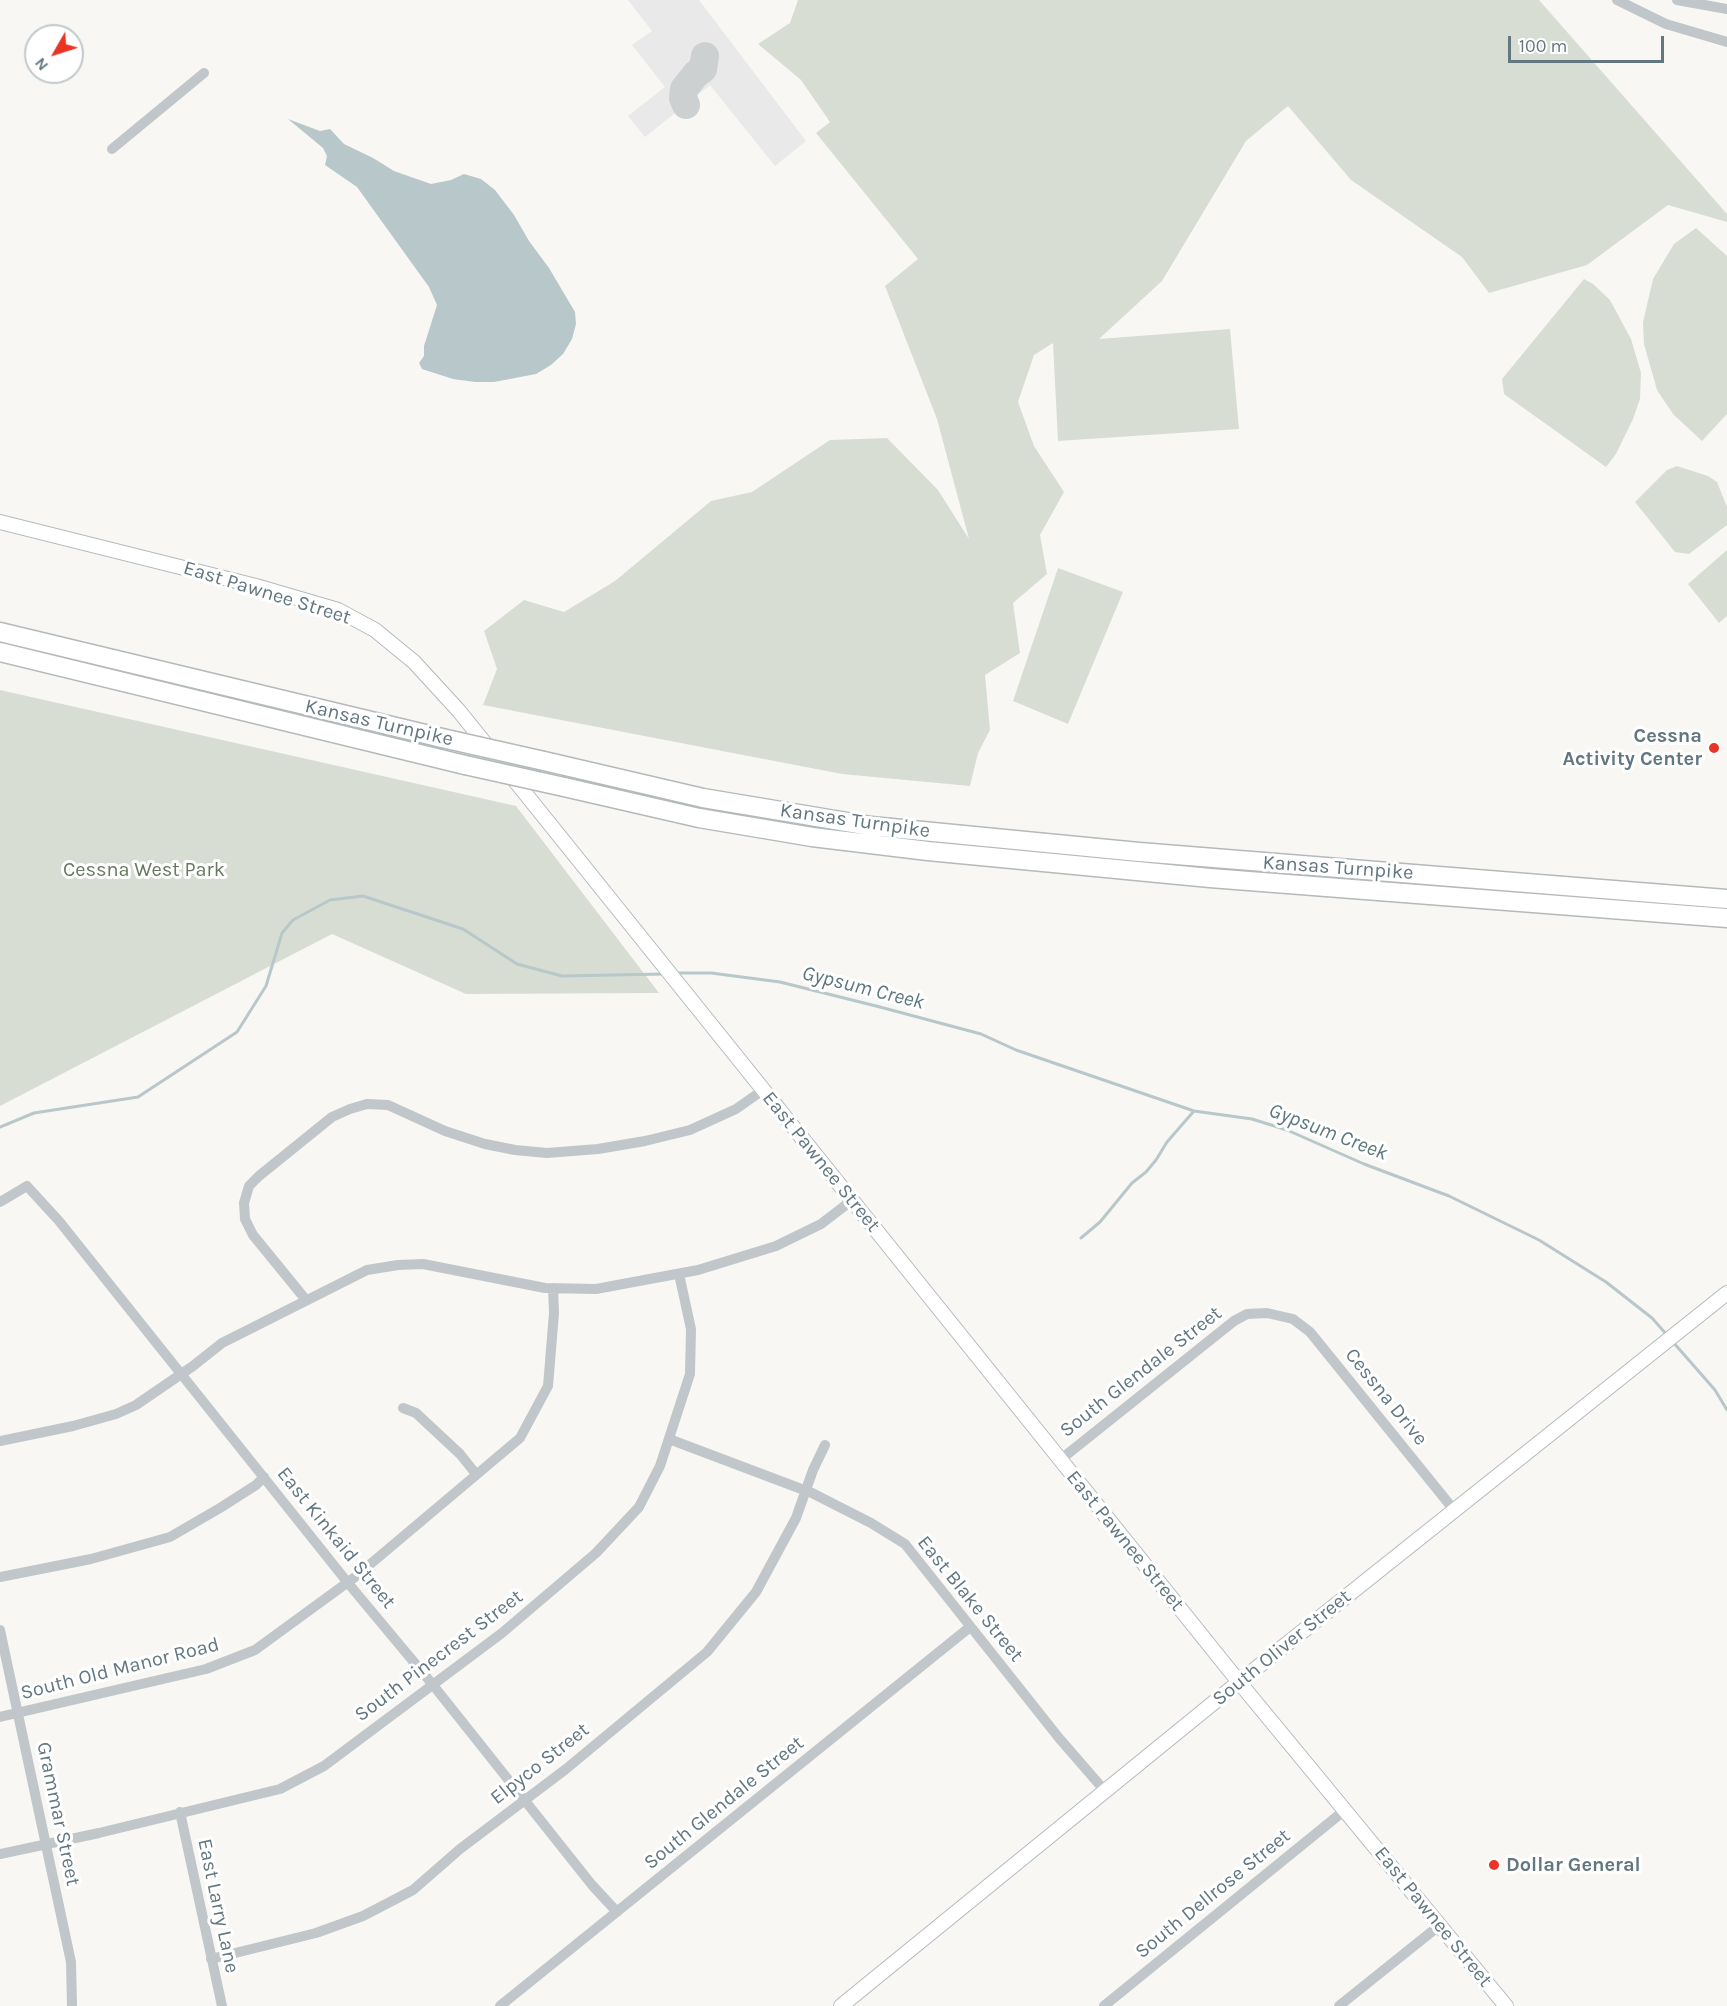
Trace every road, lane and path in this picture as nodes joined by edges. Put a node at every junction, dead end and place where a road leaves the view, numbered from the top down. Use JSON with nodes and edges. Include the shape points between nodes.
{"nodes":[{"id":1,"x":1617,"y":0,"type":"edge"},
{"id":2,"x":1677,"y":0,"type":"edge"},
{"id":3,"x":1727,"y":9,"type":"edge"},
{"id":4,"x":1727,"y":42,"type":"edge"},
{"id":5,"x":204,"y":73,"type":"dead end"},
{"id":6,"x":112,"y":149,"type":"dead end"},
{"id":7,"x":0,"y":522,"type":"edge"},
{"id":8,"x":0,"y":632,"type":"edge"},
{"id":9,"x":0,"y":652,"type":"edge"},
{"id":10,"x":1727,"y":898,"type":"edge"},
{"id":11,"x":1727,"y":918,"type":"edge"},
{"id":12,"x":763,"y":1090,"type":"junction"},
{"id":13,"x":851,"y":1201,"type":"junction"},
{"id":14,"x":0,"y":1202,"type":"edge"},
{"id":15,"x":679,"y":1274,"type":"junction"},
{"id":16,"x":554,"y":1288,"type":"junction"},
{"id":17,"x":1727,"y":1293,"type":"edge"},
{"id":18,"x":306,"y":1300,"type":"junction"},
{"id":19,"x":1282,"y":1316,"type":"joint"},
{"id":20,"x":181,"y":1374,"type":"junction"},
{"id":21,"x":403,"y":1408,"type":"dead end"},
{"id":22,"x":669,"y":1439,"type":"junction"},
{"id":23,"x":0,"y":1441,"type":"edge"},
{"id":24,"x":825,"y":1445,"type":"dead end"},
{"id":25,"x":1060,"y":1460,"type":"junction"},
{"id":26,"x":476,"y":1473,"type":"junction"},
{"id":27,"x":264,"y":1477,"type":"junction"},
{"id":28,"x":806,"y":1491,"type":"junction"},
{"id":29,"x":1454,"y":1510,"type":"junction"},
{"id":30,"x":0,"y":1577,"type":"edge"},
{"id":31,"x":348,"y":1583,"type":"junction"},
{"id":32,"x":970,"y":1627,"type":"junction"},
{"id":33,"x":0,"y":1630,"type":"edge"},
{"id":34,"x":1239,"y":1682,"type":"junction"},
{"id":35,"x":433,"y":1685,"type":"junction"},
{"id":36,"x":18,"y":1713,"type":"junction"},
{"id":37,"x":0,"y":1717,"type":"edge"},
{"id":38,"x":1105,"y":1791,"type":"junction"},
{"id":39,"x":525,"y":1800,"type":"junction"},
{"id":40,"x":1345,"y":1810,"type":"junction"},
{"id":41,"x":180,"y":1812,"type":"junction"},
{"id":42,"x":47,"y":1844,"type":"junction"},
{"id":43,"x":0,"y":1854,"type":"edge"},
{"id":44,"x":618,"y":1912,"type":"junction"},
{"id":45,"x":1440,"y":1925,"type":"junction"},
{"id":46,"x":211,"y":1959,"type":"junction"},
{"id":47,"x":72,"y":2006,"type":"edge"},
{"id":48,"x":222,"y":2006,"type":"edge"},
{"id":49,"x":500,"y":2006,"type":"edge"},
{"id":50,"x":841,"y":2006,"type":"edge"},
{"id":51,"x":1104,"y":2006,"type":"edge"},
{"id":52,"x":1339,"y":2006,"type":"edge"},
{"id":53,"x":1506,"y":2006,"type":"edge"}],
"edges":[{"from":1,"to":4,"type":"street","via":[[1666,24]]},
{"from":2,"to":3,"type":"street"},
{"from":5,"to":6,"type":"street"},
{"from":7,"to":12,"type":"main road","name":"East Pawnee Street","via":[[316,603],[338,610],[391,641],[431,679]]},
{"from":8,"to":10,"type":"highway","name":"Kansas Turnpike","bridge":true,"via":[[703,798],[871,826],[1139,852]]},
{"from":9,"to":11,"type":"highway","name":"Kansas Turnpike","bridge":true,"via":[[465,765],[699,818],[812,837],[1210,878]]},
{"from":12,"to":13,"type":"main road","name":"East Pawnee Street"},
{"from":12,"to":18,"type":"street","via":[[736,1109],[690,1130],[598,1149],[547,1153],[485,1144],[388,1105],[350,1108],[332,1117],[260,1176],[249,1186],[244,1203],[245,1219],[254,1235]]},
{"from":13,"to":15,"type":"street","via":[[821,1224],[776,1246]]},
{"from":13,"to":25,"type":"main road","name":"East Pawnee Street"},
{"from":14,"to":20,"type":"street","name":"East Kinkaid Street","via":[[27,1186]]},
{"from":15,"to":16,"type":"street","via":[[596,1288]]},
{"from":15,"to":22,"type":"street","name":"South Pinecrest Street","via":[[691,1329],[690,1374]]},
{"from":16,"to":18,"type":"street","via":[[423,1264],[398,1265],[367,1270]]},
{"from":16,"to":26,"type":"street","name":"South Old Manor Road","via":[[548,1386],[520,1438]]},
{"from":17,"to":29,"type":"main road","name":"South Oliver Street"},
{"from":18,"to":20,"type":"street","via":[[222,1344]]},
{"from":19,"to":25,"type":"street","name":"South Glendale Street","via":[[1247,1314],[1234,1321]]},
{"from":19,"to":29,"type":"street","name":"Cessna Drive","via":[[1310,1332]]},
{"from":20,"to":23,"type":"street","via":[[117,1414]]},
{"from":20,"to":27,"type":"street","name":"East Kinkaid Street"},
{"from":21,"to":26,"type":"street","via":[[416,1413]]},
{"from":22,"to":28,"type":"street","name":"East Blake Street"},
{"from":22,"to":35,"type":"street","name":"South Pinecrest Street","via":[[639,1506],[596,1553],[502,1633]]},
{"from":24,"to":28,"type":"street","name":"Elpyco Street"},
{"from":25,"to":34,"type":"main road","name":"East Pawnee Street"},
{"from":26,"to":31,"type":"street","name":"South Old Manor Road"},
{"from":27,"to":30,"type":"street","via":[[170,1537],[91,1559]]},
{"from":27,"to":31,"type":"street","name":"East Kinkaid Street"},
{"from":28,"to":32,"type":"street","name":"East Blake Street","via":[[905,1544]]},
{"from":28,"to":39,"type":"street","name":"Elpyco Street","via":[[796,1518],[756,1592],[707,1652]]},
{"from":29,"to":34,"type":"main road","name":"South Oliver Street"},
{"from":31,"to":35,"type":"street","name":"East Kinkaid Street"},
{"from":31,"to":36,"type":"street","name":"South Old Manor Road","via":[[255,1650],[206,1670]]},
{"from":32,"to":38,"type":"street","name":"East Blake Street"},
{"from":32,"to":44,"type":"street","name":"South Glendale Street"},
{"from":33,"to":36,"type":"street","name":"Grammar Street"},
{"from":34,"to":38,"type":"main road","name":"South Oliver Street"},
{"from":34,"to":40,"type":"main road","name":"East Pawnee Street"},
{"from":35,"to":39,"type":"street","name":"East Kinkaid Street"},
{"from":35,"to":41,"type":"street","name":"South Pinecrest Street","via":[[324,1766],[280,1789]]},
{"from":36,"to":37,"type":"street","name":"South Old Manor Road"},
{"from":36,"to":42,"type":"street","name":"Grammar Street"},
{"from":38,"to":50,"type":"main road","name":"South Oliver Street"},
{"from":39,"to":44,"type":"street","name":"East Kinkaid Street"},
{"from":39,"to":46,"type":"street","name":"Elpyco Street","via":[[412,1890],[363,1916],[316,1933]]},
{"from":40,"to":45,"type":"main road","name":"East Pawnee Street"},
{"from":40,"to":51,"type":"street","name":"South Dellrose Street"},
{"from":41,"to":42,"type":"street","name":"South Pinecrest Street"},
{"from":41,"to":46,"type":"street","name":"East Larry Lane"},
{"from":42,"to":43,"type":"street","name":"South Pinecrest Street"},
{"from":42,"to":47,"type":"street","name":"Grammar Street","via":[[71,1962]]},
{"from":44,"to":49,"type":"street","name":"South Glendale Street"},
{"from":45,"to":52,"type":"street"},
{"from":45,"to":53,"type":"main road","name":"East Pawnee Street"},
{"from":46,"to":48,"type":"street","name":"East Larry Lane"}]}
